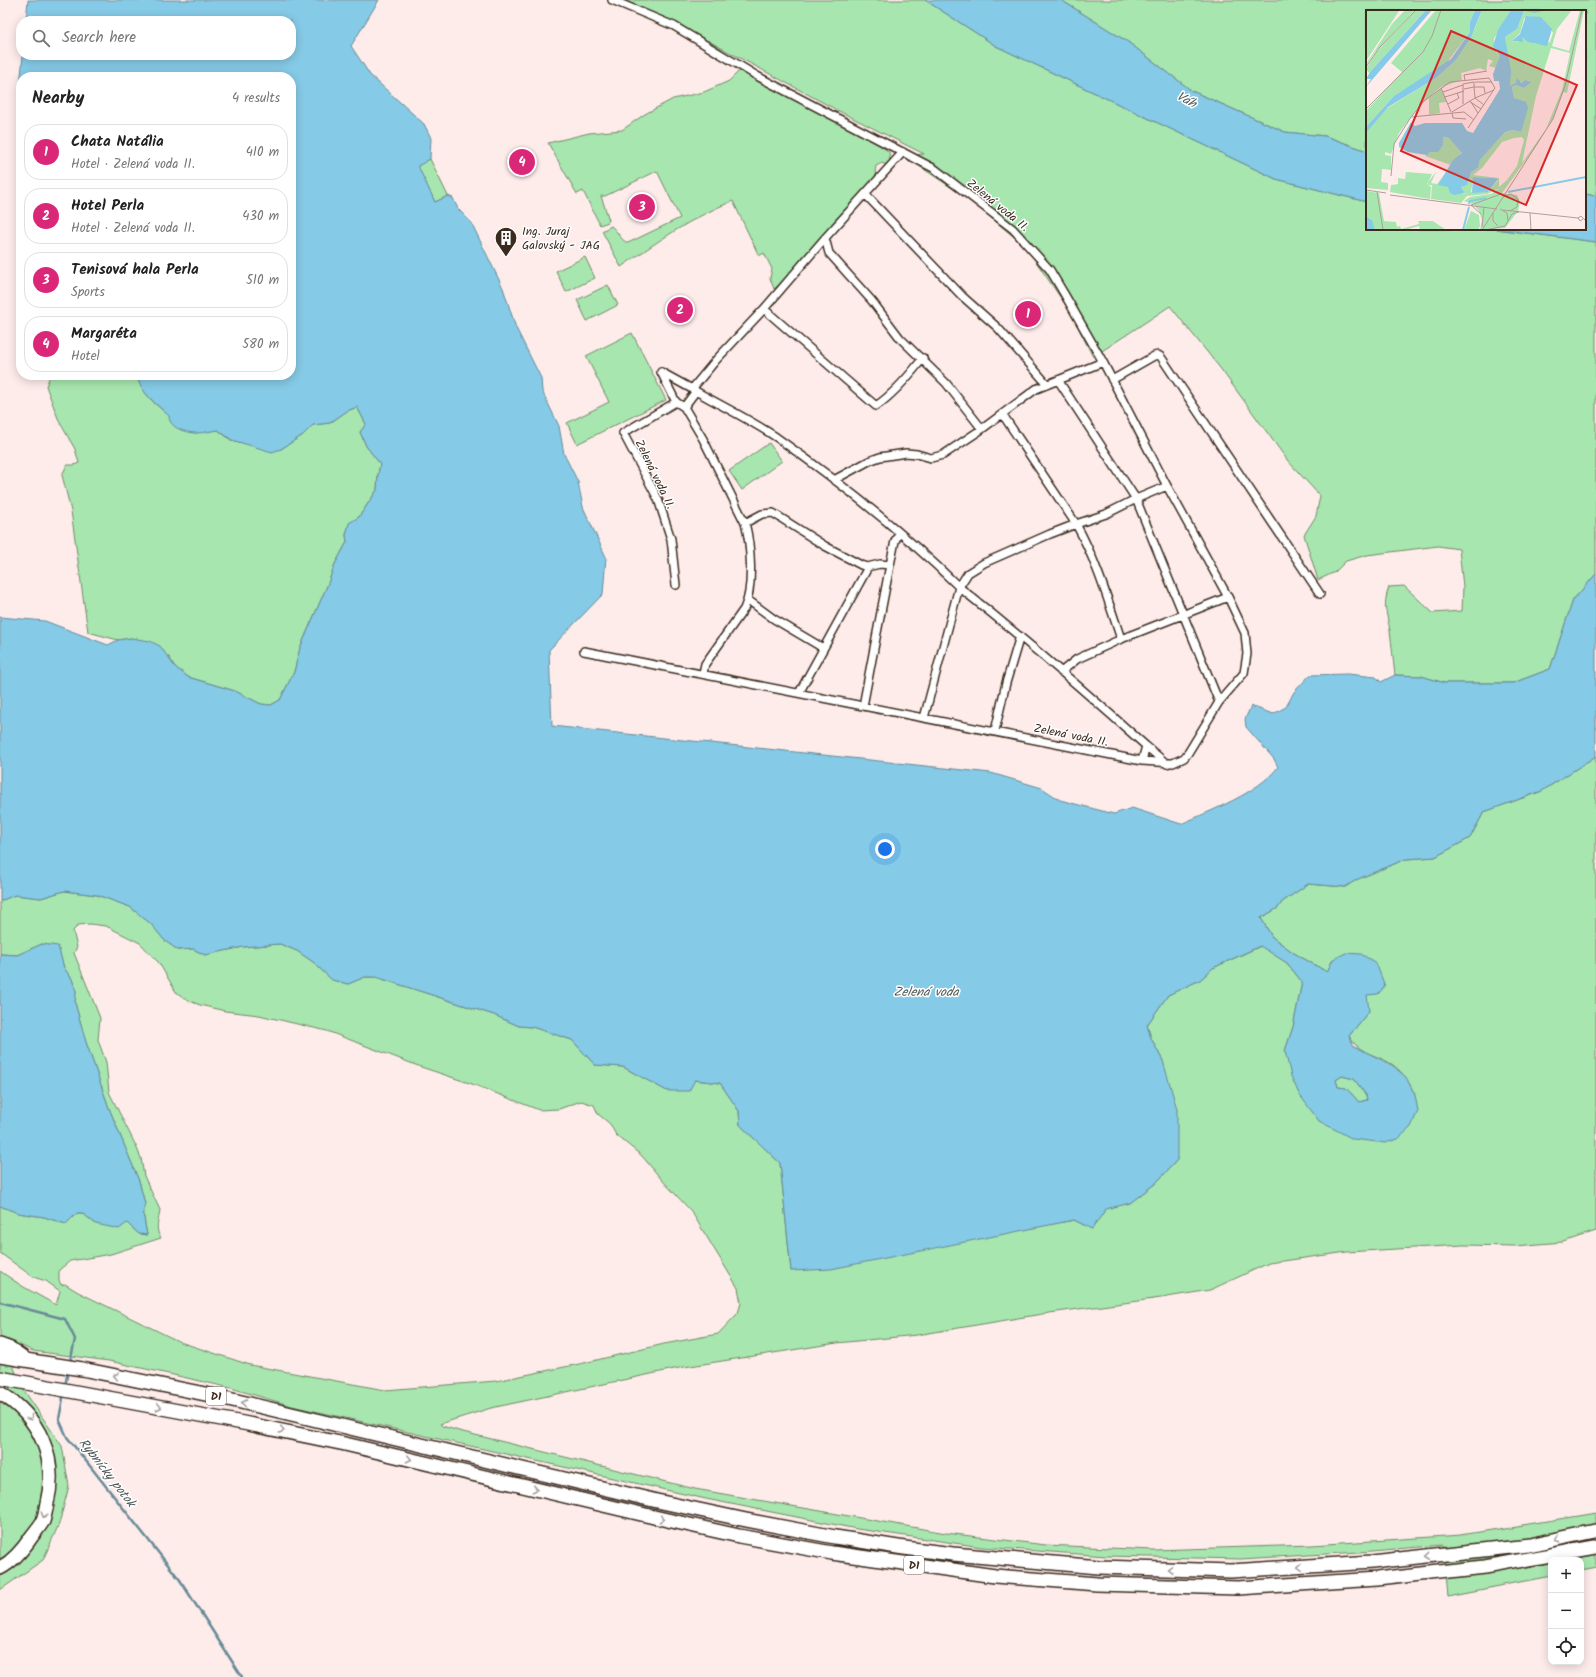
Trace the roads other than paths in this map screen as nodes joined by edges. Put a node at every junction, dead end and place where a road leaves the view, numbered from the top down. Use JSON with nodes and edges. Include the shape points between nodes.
{"nodes":[{"id":1,"x":612,"y":0,"type":"edge"},
{"id":2,"x":903,"y":152,"type":"junction"},
{"id":3,"x":866,"y":195,"type":"junction"},
{"id":4,"x":825,"y":238,"type":"junction"},
{"id":5,"x":814,"y":251,"type":"junction"},
{"id":6,"x":828,"y":253,"type":"junction"},
{"id":7,"x":764,"y":309,"type":"junction"},
{"id":8,"x":923,"y":358,"type":"junction"},
{"id":9,"x":1103,"y":362,"type":"junction"},
{"id":10,"x":1058,"y":380,"type":"junction"},
{"id":11,"x":1112,"y":380,"type":"junction"},
{"id":12,"x":1047,"y":384,"type":"junction"},
{"id":13,"x":694,"y":390,"type":"junction"},
{"id":14,"x":676,"y":402,"type":"junction"},
{"id":15,"x":684,"y":407,"type":"junction"},
{"id":16,"x":1003,"y":415,"type":"junction"},
{"id":17,"x":982,"y":429,"type":"junction"},
{"id":18,"x":834,"y":480,"type":"junction"},
{"id":19,"x":1167,"y":486,"type":"junction"},
{"id":20,"x":1136,"y":499,"type":"junction"},
{"id":21,"x":744,"y":523,"type":"junction"},
{"id":22,"x":1076,"y":524,"type":"junction"},
{"id":23,"x":900,"y":533,"type":"junction"},
{"id":24,"x":890,"y":565,"type":"junction"},
{"id":25,"x":867,"y":567,"type":"junction"},
{"id":26,"x":676,"y":584,"type":"dead end"},
{"id":27,"x":959,"y":586,"type":"junction"},
{"id":28,"x":1320,"y":594,"type":"dead end"},
{"id":29,"x":1228,"y":596,"type":"junction"},
{"id":30,"x":748,"y":600,"type":"junction"},
{"id":31,"x":1183,"y":616,"type":"junction"},
{"id":32,"x":1020,"y":636,"type":"junction"},
{"id":33,"x":1121,"y":639,"type":"junction"},
{"id":34,"x":823,"y":648,"type":"junction"},
{"id":35,"x":584,"y":651,"type":"dead end"},
{"id":36,"x":1061,"y":672,"type":"junction"},
{"id":37,"x":703,"y":673,"type":"junction"},
{"id":38,"x":799,"y":693,"type":"junction"},
{"id":39,"x":1219,"y":702,"type":"junction"},
{"id":40,"x":863,"y":706,"type":"junction"},
{"id":41,"x":924,"y":718,"type":"junction"},
{"id":42,"x":995,"y":731,"type":"junction"},
{"id":43,"x":1146,"y":746,"type":"junction"},
{"id":44,"x":1142,"y":761,"type":"junction"},
{"id":45,"x":1167,"y":764,"type":"junction"},
{"id":46,"x":0,"y":1345,"type":"edge"},
{"id":47,"x":0,"y":1356,"type":"edge"},
{"id":48,"x":27,"y":1360,"type":"junction"},
{"id":49,"x":0,"y":1378,"type":"edge"},
{"id":50,"x":0,"y":1393,"type":"edge"},
{"id":51,"x":1596,"y":1531,"type":"edge"},
{"id":52,"x":1596,"y":1547,"type":"edge"},
{"id":53,"x":0,"y":1568,"type":"edge"}],
"edges":[{"from":1,"to":2,"type":"street","name":"Zelená voda II.","via":[[674,26],[758,76]]},
{"from":2,"to":3,"type":"street"},
{"from":2,"to":9,"type":"street","name":"Zelená voda II.","via":[[935,169],[1013,229],[1050,270]]},
{"from":3,"to":4,"type":"street"},
{"from":3,"to":12,"type":"street","via":[[962,296],[998,328]]},
{"from":4,"to":5,"type":"street"},
{"from":4,"to":6,"type":"street"},
{"from":5,"to":6,"type":"street"},
{"from":5,"to":7,"type":"street"},
{"from":6,"to":8,"type":"street","via":[[872,301],[900,338]]},
{"from":7,"to":8,"type":"street","via":[[876,406],[887,399],[912,374]]},
{"from":7,"to":13,"type":"street","via":[[716,360]]},
{"from":8,"to":17,"type":"street"},
{"from":9,"to":10,"type":"street"},
{"from":9,"to":11,"type":"street","name":"Zelená voda II."},
{"from":10,"to":12,"type":"street"},
{"from":10,"to":20,"type":"street"},
{"from":11,"to":19,"type":"street","name":"Zelená voda II."},
{"from":11,"to":28,"type":"street","via":[[1154,356],[1161,357]]},
{"from":12,"to":16,"type":"street","via":[[1025,396]]},
{"from":13,"to":14,"type":"street","name":"Zelená voda II.","via":[[661,372]]},
{"from":13,"to":15,"type":"street"},
{"from":13,"to":18,"type":"street","name":"Zelená voda II.","via":[[775,436]]},
{"from":14,"to":15,"type":"street"},
{"from":14,"to":26,"type":"street","name":"Zelená voda II.","via":[[623,433],[658,499],[671,539]]},
{"from":15,"to":21,"type":"street","via":[[703,439]]},
{"from":16,"to":17,"type":"street"},
{"from":16,"to":22,"type":"street"},
{"from":17,"to":18,"type":"street","via":[[937,457],[906,453],[880,457]]},
{"from":18,"to":23,"type":"street","name":"Zelená voda II."},
{"from":19,"to":20,"type":"street"},
{"from":19,"to":29,"type":"street","name":"Zelená voda II."},
{"from":20,"to":22,"type":"street","via":[[1106,514]]},
{"from":20,"to":31,"type":"street"},
{"from":21,"to":25,"type":"street","via":[[762,514],[773,513],[825,546]]},
{"from":21,"to":30,"type":"street","via":[[750,569]]},
{"from":22,"to":27,"type":"street","via":[[984,563],[968,573]]},
{"from":22,"to":33,"type":"street","via":[[1098,572]]},
{"from":23,"to":24,"type":"street","via":[[895,541]]},
{"from":23,"to":27,"type":"street","name":"Zelená voda II."},
{"from":24,"to":25,"type":"street"},
{"from":24,"to":40,"type":"street"},
{"from":25,"to":34,"type":"street"},
{"from":27,"to":32,"type":"street","name":"Zelená voda II."},
{"from":27,"to":41,"type":"street"},
{"from":29,"to":31,"type":"street"},
{"from":29,"to":39,"type":"street","name":"Zelená voda II.","via":[[1245,633],[1246,666],[1240,680]]},
{"from":30,"to":34,"type":"street"},
{"from":30,"to":37,"type":"street","via":[[704,664]]},
{"from":31,"to":33,"type":"street"},
{"from":31,"to":39,"type":"street"},
{"from":32,"to":36,"type":"street","name":"Zelená voda II."},
{"from":32,"to":42,"type":"street"},
{"from":33,"to":36,"type":"street","via":[[1077,659]]},
{"from":34,"to":38,"type":"street"},
{"from":35,"to":37,"type":"street","name":"Zelená voda II."},
{"from":36,"to":43,"type":"street","name":"Zelená voda II."},
{"from":37,"to":38,"type":"street","name":"Zelená voda II."},
{"from":38,"to":40,"type":"street","name":"Zelená voda II."},
{"from":39,"to":45,"type":"street","name":"Zelená voda II.","via":[[1188,753],[1179,761]]},
{"from":40,"to":41,"type":"street","name":"Zelená voda II."},
{"from":41,"to":42,"type":"street","name":"Zelená voda II."},
{"from":42,"to":44,"type":"street","name":"Zelená voda II."},
{"from":43,"to":44,"type":"street"},
{"from":43,"to":45,"type":"street","name":"Zelená voda II."},
{"from":44,"to":45,"type":"street","name":"Zelená voda II."},
{"from":46,"to":48,"type":"highway"},
{"from":47,"to":48,"type":"highway","number":"D1"},
{"from":51,"to":48,"type":"highway","number":"D1","one_way":true,"via":[[1529,1545],[1372,1562],[1231,1571],[1099,1567],[953,1554],[835,1537],[665,1503],[220,1397]]},
{"from":49,"to":52,"type":"highway","number":"D1","one_way":true,"via":[[244,1422],[740,1536],[847,1556],[996,1576],[1097,1584],[1238,1588],[1377,1579],[1484,1567]]},
{"from":50,"to":53,"type":"highway","one_way":true,"via":[[21,1408],[34,1423],[47,1451],[51,1477],[43,1520],[23,1550]]}]}
